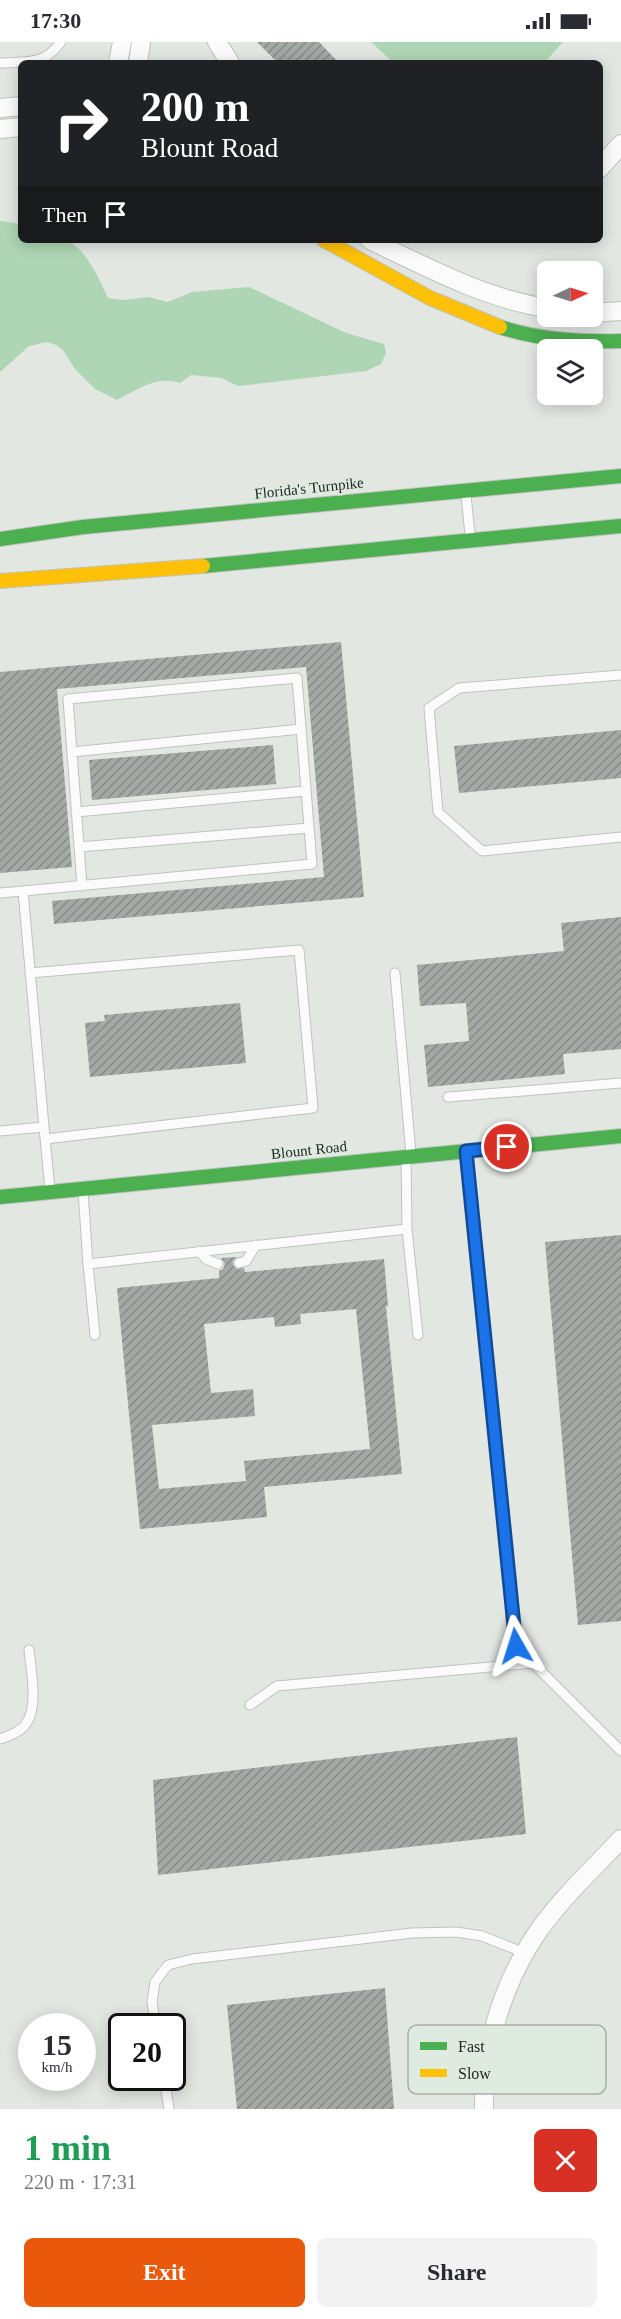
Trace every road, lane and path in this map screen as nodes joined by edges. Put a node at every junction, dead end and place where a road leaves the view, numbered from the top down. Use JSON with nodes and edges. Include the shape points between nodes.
{"nodes":[{"id":1,"x":61,"y":42,"type":"edge"},
{"id":2,"x":122,"y":42,"type":"edge"},
{"id":3,"x":141,"y":42,"type":"edge"},
{"id":4,"x":217,"y":42,"type":"edge"},
{"id":5,"x":31,"y":60,"type":"edge"},
{"id":6,"x":119,"y":60,"type":"edge"},
{"id":7,"x":138,"y":60,"type":"edge"},
{"id":8,"x":229,"y":60,"type":"edge"},
{"id":9,"x":18,"y":61,"type":"edge"},
{"id":10,"x":0,"y":63,"type":"edge"},
{"id":11,"x":18,"y":106,"type":"edge"},
{"id":12,"x":0,"y":108,"type":"edge"},
{"id":13,"x":18,"y":127,"type":"edge"},
{"id":14,"x":0,"y":129,"type":"edge"},
{"id":15,"x":621,"y":144,"type":"edge"},
{"id":16,"x":603,"y":165,"type":"edge"},
{"id":17,"x":329,"y":243,"type":"edge"},
{"id":18,"x":376,"y":243,"type":"edge"},
{"id":19,"x":537,"y":306,"type":"edge"},
{"id":20,"x":621,"y":311,"type":"edge"},
{"id":21,"x":603,"y":312,"type":"edge"},
{"id":22,"x":621,"y":341,"type":"edge"},
{"id":23,"x":621,"y":476,"type":"edge"},
{"id":24,"x":466,"y":489,"type":"junction"},
{"id":25,"x":12,"y":524,"type":"dead end"},
{"id":26,"x":83,"y":526,"type":"junction"},
{"id":27,"x":621,"y":526,"type":"edge"},
{"id":28,"x":0,"y":540,"type":"edge"},
{"id":29,"x":471,"y":540,"type":"junction"},
{"id":30,"x":0,"y":581,"type":"edge"},
{"id":31,"x":621,"y":675,"type":"edge"},
{"id":32,"x":301,"y":729,"type":"junction"},
{"id":33,"x":72,"y":752,"type":"junction"},
{"id":34,"x":306,"y":791,"type":"junction"},
{"id":35,"x":76,"y":812,"type":"junction"},
{"id":36,"x":309,"y":828,"type":"junction"},
{"id":37,"x":621,"y":837,"type":"edge"},
{"id":38,"x":79,"y":847,"type":"junction"},
{"id":39,"x":82,"y":886,"type":"junction"},
{"id":40,"x":23,"y":891,"type":"junction"},
{"id":41,"x":0,"y":893,"type":"edge"},
{"id":42,"x":30,"y":973,"type":"junction"},
{"id":43,"x":395,"y":973,"type":"dead end"},
{"id":44,"x":621,"y":1083,"type":"edge"},
{"id":45,"x":448,"y":1097,"type":"dead end"},
{"id":46,"x":44,"y":1127,"type":"junction"},
{"id":47,"x":0,"y":1131,"type":"edge"},
{"id":48,"x":621,"y":1137,"type":"edge"},
{"id":49,"x":45,"y":1139,"type":"junction"},
{"id":50,"x":466,"y":1151,"type":"junction"},
{"id":51,"x":409,"y":1157,"type":"junction"},
{"id":52,"x":83,"y":1189,"type":"junction"},
{"id":53,"x":50,"y":1192,"type":"junction"},
{"id":54,"x":0,"y":1197,"type":"edge"},
{"id":55,"x":407,"y":1229,"type":"junction"},
{"id":56,"x":256,"y":1245,"type":"junction"},
{"id":57,"x":199,"y":1251,"type":"junction"},
{"id":58,"x":88,"y":1263,"type":"junction"},
{"id":59,"x":239,"y":1263,"type":"dead end"},
{"id":60,"x":218,"y":1264,"type":"dead end"},
{"id":61,"x":94,"y":1335,"type":"dead end"},
{"id":62,"x":418,"y":1335,"type":"dead end"},
{"id":63,"x":29,"y":1650,"type":"dead end"},
{"id":64,"x":534,"y":1663,"type":"junction"},
{"id":65,"x":250,"y":1705,"type":"dead end"},
{"id":66,"x":0,"y":1739,"type":"edge"},
{"id":67,"x":621,"y":1751,"type":"edge"},
{"id":68,"x":621,"y":1839,"type":"edge"},
{"id":69,"x":525,"y":1953,"type":"junction"},
{"id":70,"x":154,"y":2013,"type":"edge"},
{"id":71,"x":496,"y":2025,"type":"edge"},
{"id":72,"x":166,"y":2091,"type":"edge"},
{"id":73,"x":485,"y":2094,"type":"edge"},
{"id":74,"x":169,"y":2109,"type":"edge"},
{"id":75,"x":484,"y":2109,"type":"edge"}],
"edges":[{"from":1,"to":5,"type":"lane","via":[[51,56]]},
{"from":2,"to":6,"type":"street"},
{"from":3,"to":7,"type":"street"},
{"from":4,"to":8,"type":"street"},
{"from":9,"to":10,"type":"lane"},
{"from":11,"to":12,"type":"street"},
{"from":13,"to":14,"type":"street"},
{"from":15,"to":16,"type":"street"},
{"from":17,"to":22,"type":"main road","via":[[447,308],[527,336],[593,344]]},
{"from":18,"to":19,"type":"street","via":[[448,278]]},
{"from":20,"to":21,"type":"street"},
{"from":23,"to":24,"type":"main road","name":"Florida's Turnpike"},
{"from":24,"to":26,"type":"main road","name":"Florida's Turnpike"},
{"from":24,"to":29,"type":"lane"},
{"from":25,"to":26,"type":"main road"},
{"from":26,"to":28,"type":"main road","name":"Florida's Turnpike"},
{"from":27,"to":29,"type":"main road"},
{"from":29,"to":30,"type":"main road","via":[[141,572]]},
{"from":31,"to":37,"type":"lane","via":[[459,688],[429,708],[438,812],[482,851]]},
{"from":32,"to":33,"type":"lane"},
{"from":32,"to":33,"type":"lane","via":[[297,678],[68,699]]},
{"from":32,"to":34,"type":"lane"},
{"from":33,"to":35,"type":"lane"},
{"from":34,"to":35,"type":"lane"},
{"from":34,"to":36,"type":"lane"},
{"from":35,"to":38,"type":"lane"},
{"from":36,"to":38,"type":"lane"},
{"from":36,"to":39,"type":"lane","via":[[312,864]]},
{"from":38,"to":39,"type":"lane"},
{"from":39,"to":40,"type":"lane"},
{"from":40,"to":41,"type":"lane"},
{"from":40,"to":42,"type":"lane"},
{"from":42,"to":46,"type":"lane"},
{"from":42,"to":49,"type":"lane","via":[[299,950],[313,1108]]},
{"from":43,"to":51,"type":"lane"},
{"from":44,"to":45,"type":"lane"},
{"from":46,"to":47,"type":"lane"},
{"from":46,"to":49,"type":"lane"},
{"from":48,"to":50,"type":"main road","name":"Blount Road"},
{"from":49,"to":53,"type":"lane"},
{"from":50,"to":51,"type":"main road","name":"Blount Road"},
{"from":50,"to":64,"type":"lane","via":[[516,1646]]},
{"from":51,"to":52,"type":"main road","name":"Blount Road"},
{"from":51,"to":55,"type":"lane"},
{"from":52,"to":53,"type":"main road","name":"Blount Road"},
{"from":52,"to":58,"type":"lane"},
{"from":53,"to":54,"type":"main road","name":"Blount Road"},
{"from":55,"to":56,"type":"lane"},
{"from":55,"to":62,"type":"lane"},
{"from":56,"to":57,"type":"lane"},
{"from":56,"to":59,"type":"lane","via":[[246,1261]]},
{"from":57,"to":58,"type":"lane"},
{"from":57,"to":60,"type":"lane"},
{"from":58,"to":61,"type":"lane"},
{"from":63,"to":66,"type":"lane","via":[[32,1713],[25,1726]]},
{"from":64,"to":65,"type":"lane","via":[[277,1686]]},
{"from":64,"to":67,"type":"lane"},
{"from":68,"to":69,"type":"street","via":[[549,1917]]},
{"from":69,"to":70,"type":"lane","via":[[482,1936],[456,1932],[412,1933],[192,1959],[168,1965],[155,1982]]},
{"from":69,"to":71,"type":"street"},
{"from":72,"to":74,"type":"lane"},
{"from":73,"to":75,"type":"street"}]}
